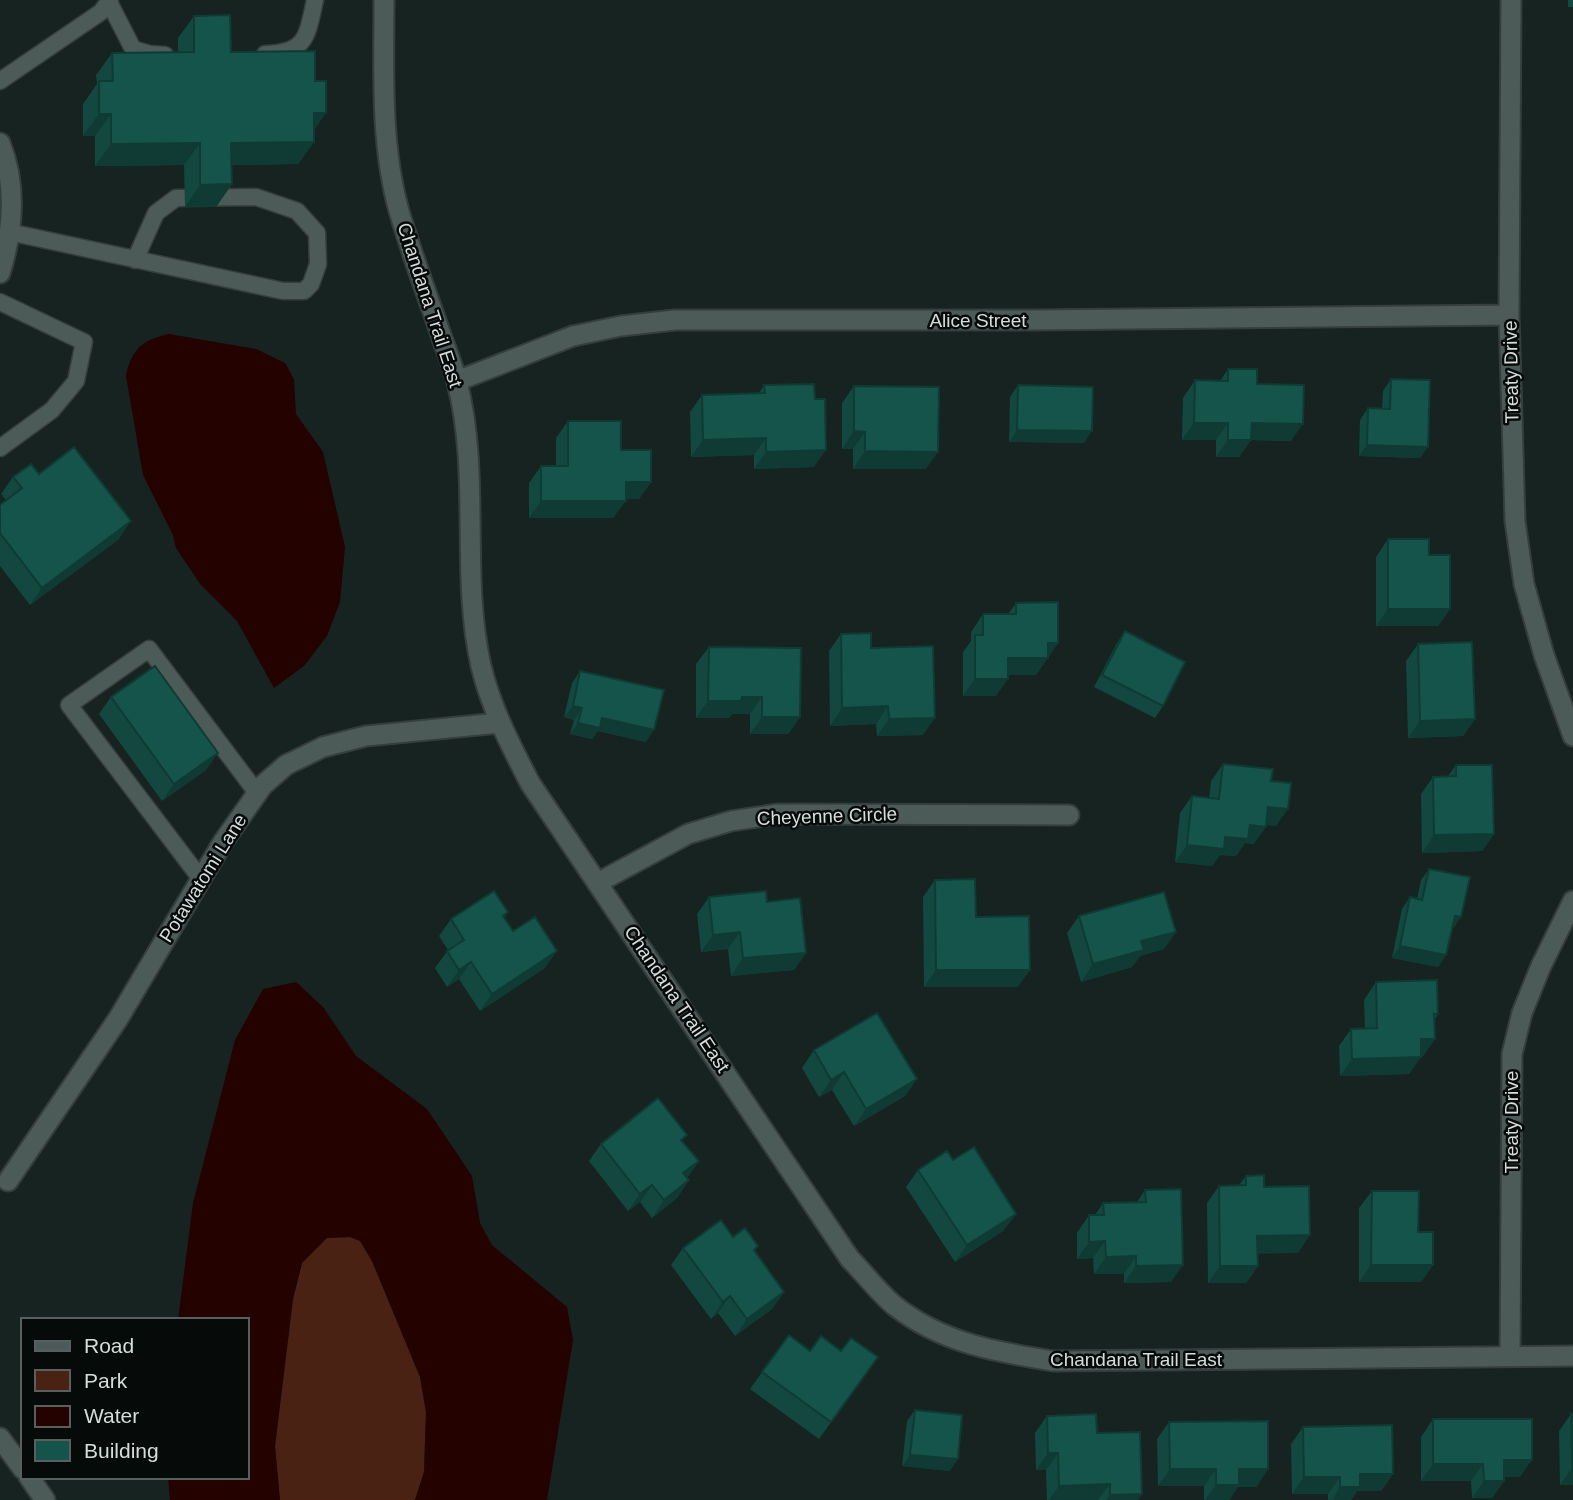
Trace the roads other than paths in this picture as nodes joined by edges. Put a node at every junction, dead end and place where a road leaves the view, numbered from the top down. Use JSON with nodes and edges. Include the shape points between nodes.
{"nodes":[{"id":1,"x":315,"y":0,"type":"edge"},
{"id":2,"x":384,"y":0,"type":"edge"},
{"id":3,"x":1511,"y":0,"type":"edge"},
{"id":4,"x":110,"y":1,"type":"edge"},
{"id":5,"x":254,"y":54,"type":"edge"},
{"id":6,"x":178,"y":56,"type":"edge"},
{"id":7,"x":0,"y":81,"type":"edge"},
{"id":8,"x":0,"y":143,"type":"edge"},
{"id":9,"x":9,"y":232,"type":"junction"},
{"id":10,"x":135,"y":260,"type":"junction"},
{"id":11,"x":0,"y":273,"type":"edge"},
{"id":12,"x":0,"y":302,"type":"edge"},
{"id":13,"x":1510,"y":315,"type":"junction"},
{"id":14,"x":457,"y":382,"type":"junction"},
{"id":15,"x":0,"y":447,"type":"edge"},
{"id":16,"x":499,"y":723,"type":"junction"},
{"id":17,"x":1573,"y":736,"type":"edge"},
{"id":18,"x":257,"y":793,"type":"junction"},
{"id":19,"x":1069,"y":815,"type":"dead end"},
{"id":20,"x":201,"y":879,"type":"junction"},
{"id":21,"x":599,"y":882,"type":"junction"},
{"id":22,"x":1573,"y":901,"type":"edge"},
{"id":23,"x":3,"y":1181,"type":"edge"},
{"id":24,"x":1510,"y":1356,"type":"junction"},
{"id":25,"x":1573,"y":1356,"type":"edge"},
{"id":26,"x":0,"y":1438,"type":"edge"},
{"id":27,"x":21,"y":1466,"type":"edge"},
{"id":28,"x":30,"y":1479,"type":"edge"},
{"id":29,"x":45,"y":1500,"type":"edge"}],
"edges":[{"from":1,"to":5,"type":"lane","via":[[308,32],[297,48]]},
{"from":2,"to":14,"type":"street","name":"Chandana Trail East","via":[[388,153],[399,209]]},
{"from":3,"to":13,"type":"street","name":"Treaty Drive"},
{"from":4,"to":6,"type":"lane","via":[[133,49]]},
{"from":4,"to":7,"type":"lane","via":[[101,12]]},
{"from":8,"to":9,"type":"street","via":[[10,178]]},
{"from":9,"to":10,"type":"lane"},
{"from":9,"to":11,"type":"street"},
{"from":10,"to":10,"type":"lane","via":[[283,291],[304,291],[318,264],[317,233],[297,211],[256,197],[176,198],[156,213]]},
{"from":12,"to":15,"type":"lane","via":[[84,342],[76,382],[52,410]]},
{"from":13,"to":14,"type":"street","name":"Alice Street","via":[[675,320],[573,336]]},
{"from":13,"to":17,"type":"street","name":"Treaty Drive","via":[[1515,521],[1524,584]]},
{"from":14,"to":16,"type":"street","name":"Chandana Trail East","via":[[470,485],[474,616],[481,667]]},
{"from":16,"to":18,"type":"street","name":"Potawatomi Lane","via":[[366,736],[323,747],[286,765]]},
{"from":16,"to":21,"type":"street","name":"Chandana Trail East","via":[[530,783]]},
{"from":18,"to":20,"type":"street","name":"Potawatomi Lane"},
{"from":18,"to":20,"type":"lane","via":[[149,649],[69,705]]},
{"from":19,"to":21,"type":"street","name":"Cheyenne Circle","via":[[778,814],[688,834]]},
{"from":20,"to":23,"type":"street","name":"Potawatomi Lane","via":[[118,1018]]},
{"from":21,"to":24,"type":"street","name":"Chandana Trail East","via":[[850,1259],[894,1305],[924,1325],[958,1342],[1052,1361]]},
{"from":22,"to":24,"type":"street","name":"Treaty Drive","via":[[1522,1013],[1512,1054]]},
{"from":24,"to":25,"type":"street","name":"Chandana Trail East"},
{"from":26,"to":27,"type":"street"},
{"from":28,"to":29,"type":"street"}]}
